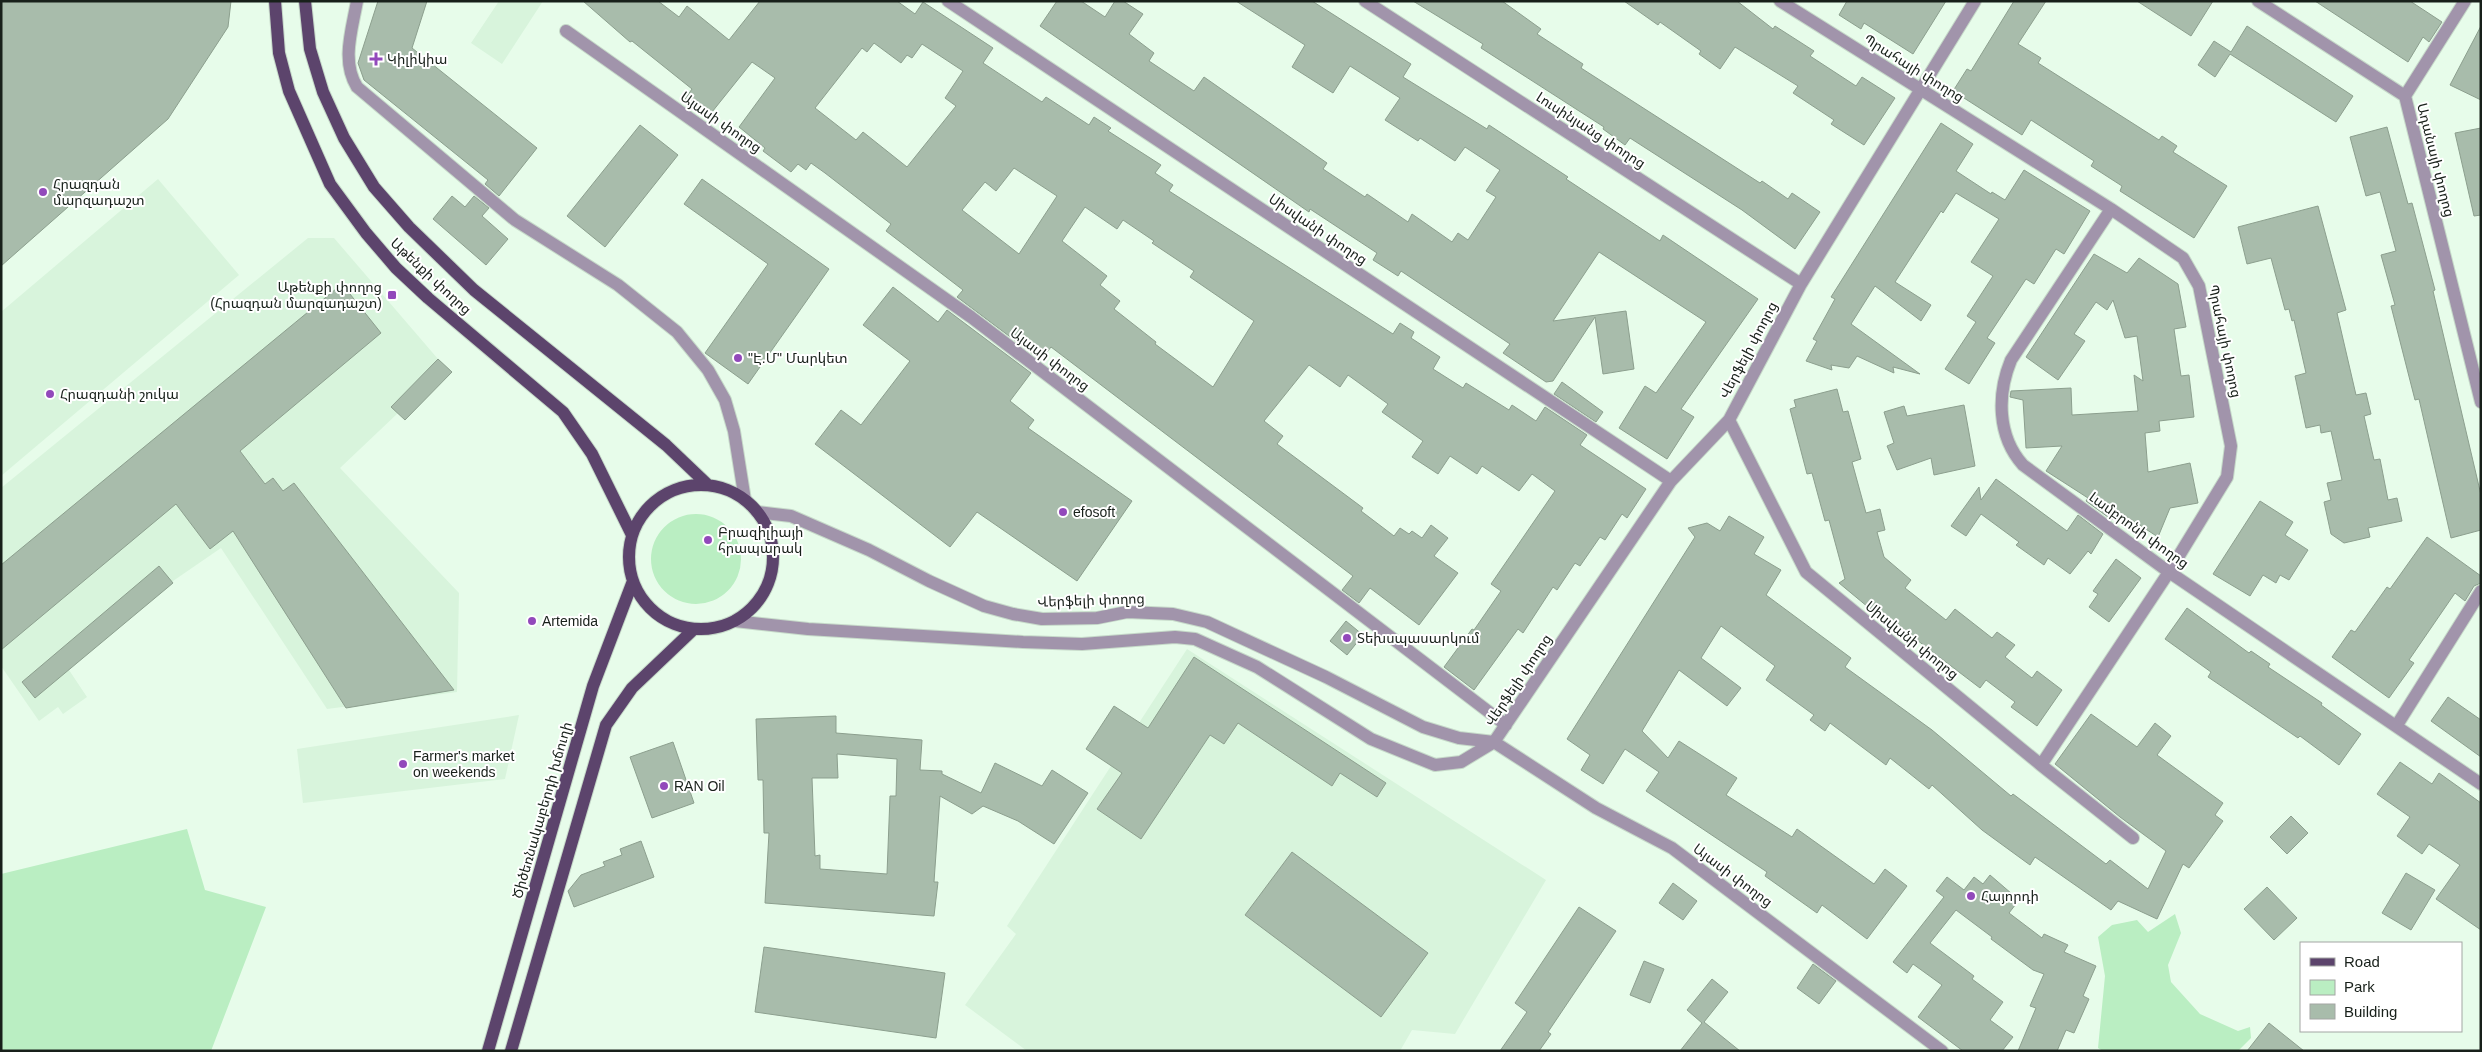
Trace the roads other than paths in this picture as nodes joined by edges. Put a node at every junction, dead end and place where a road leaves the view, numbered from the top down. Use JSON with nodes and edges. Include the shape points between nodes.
{"nodes":[{"id":1,"x":275,"y":1,"type":"edge"},
{"id":2,"x":305,"y":1,"type":"edge"},
{"id":3,"x":357,"y":1,"type":"edge"},
{"id":4,"x":948,"y":1,"type":"edge"},
{"id":5,"x":1365,"y":1,"type":"edge"},
{"id":6,"x":1780,"y":1,"type":"edge"},
{"id":7,"x":1976,"y":1,"type":"edge"},
{"id":8,"x":2258,"y":1,"type":"edge"},
{"id":9,"x":2465,"y":1,"type":"edge"},
{"id":10,"x":566,"y":31,"type":"dead end"},
{"id":11,"x":1921,"y":90,"type":"junction"},
{"id":12,"x":2405,"y":96,"type":"junction"},
{"id":13,"x":2111,"y":209,"type":"junction"},
{"id":14,"x":1800,"y":284,"type":"junction"},
{"id":15,"x":2481,"y":402,"type":"edge"},
{"id":16,"x":1729,"y":420,"type":"junction"},
{"id":17,"x":1671,"y":481,"type":"junction"},
{"id":18,"x":708,"y":485,"type":"junction"},
{"id":19,"x":746,"y":500,"type":"junction"},
{"id":20,"x":757,"y":512,"type":"junction"},
{"id":21,"x":632,"y":535,"type":"junction"},
{"id":22,"x":2170,"y":572,"type":"junction"},
{"id":23,"x":633,"y":581,"type":"junction"},
{"id":24,"x":2481,"y":591,"type":"edge"},
{"id":25,"x":735,"y":621,"type":"junction"},
{"id":26,"x":694,"y":629,"type":"junction"},
{"id":27,"x":1506,"y":724,"type":"junction"},
{"id":28,"x":2397,"y":725,"type":"junction"},
{"id":29,"x":1494,"y":742,"type":"junction"},
{"id":30,"x":2041,"y":765,"type":"junction"},
{"id":31,"x":2481,"y":784,"type":"edge"},
{"id":32,"x":2133,"y":838,"type":"dead end"},
{"id":33,"x":488,"y":1051,"type":"edge"},
{"id":34,"x":511,"y":1051,"type":"edge"},
{"id":35,"x":1942,"y":1051,"type":"edge"}],
"edges":[{"from":1,"to":21,"type":"main road","name":"Աթենքի փողոց","via":[[279,53],[289,91],[330,184],[396,268],[563,412],[592,454]]},
{"from":2,"to":18,"type":"main road","name":"Աթենքի փողոց","via":[[310,49],[323,92],[344,138],[374,187],[474,290],[666,445]]},
{"from":3,"to":19,"type":"street","via":[[348,66],[357,87],[515,220],[618,286],[677,332],[708,370],[726,400]]},
{"from":4,"to":17,"type":"street","name":"Սիսվանի փողոց"},
{"from":5,"to":14,"type":"street","name":"Լուսինյանց փողոց"},
{"from":6,"to":11,"type":"street","name":"Պրահայի փողոց"},
{"from":7,"to":11,"type":"street","name":"Վերֆելի փողոց"},
{"from":8,"to":12,"type":"street","name":"Ադանայի փողոց"},
{"from":9,"to":12,"type":"street"},
{"from":10,"to":27,"type":"street","name":"Այասի փողոց","via":[[971,317]]},
{"from":11,"to":13,"type":"street","name":"Պրահայի փողոց"},
{"from":11,"to":14,"type":"street","name":"Վերֆելի փողոց"},
{"from":12,"to":15,"type":"street","name":"Ադանայի փողոց"},
{"from":13,"to":22,"type":"street","name":"Պրահայի փողոց","via":[[2183,258],[2199,286],[2231,446],[2227,477]]},
{"from":13,"to":22,"type":"street","name":"Լամբրոնի փողոց","via":[[2012,360],[2002,393],[2004,430],[2008,446],[2023,465]]},
{"from":14,"to":16,"type":"street","name":"Վերֆելի փողոց"},
{"from":16,"to":17,"type":"street","name":"Վերֆելի փողոց"},
{"from":16,"to":30,"type":"street","name":"Սիսվանի փողոց","via":[[1806,572]]},
{"from":17,"to":27,"type":"street","name":"Վերֆելի փողոց"},
{"from":18,"to":19,"type":"main road","via":[[728,490]]},
{"from":18,"to":21,"type":"main road","via":[[688,485],[653,502],[640,517]]},
{"from":19,"to":20,"type":"main road"},
{"from":20,"to":25,"type":"main road","via":[[768,530],[773,551],[772,572],[765,592]]},
{"from":20,"to":29,"type":"street","name":"Վերֆելի փողոց","via":[[792,516],[976,602],[1013,614],[1042,619],[1087,618],[1127,612],[1173,614],[1206,622],[1326,677],[1423,727],[1459,738]]},
{"from":21,"to":23,"type":"main road","via":[[628,558]]},
{"from":22,"to":28,"type":"street","name":"Լամբրոնի փողոց"},
{"from":22,"to":30,"type":"street","name":"Պրահայի փողոց"},
{"from":23,"to":26,"type":"main road","via":[[642,599],[657,614],[674,624]]},
{"from":23,"to":33,"type":"main road","name":"Ծիծեռնակաբերդի խճուղի","via":[[593,686]]},
{"from":24,"to":28,"type":"street"},
{"from":25,"to":26,"type":"main road","via":[[715,628]]},
{"from":25,"to":29,"type":"street","via":[[808,629],[1023,642],[1082,644],[1176,637],[1195,639],[1257,667],[1371,740],[1435,765],[1461,762]]},
{"from":26,"to":34,"type":"main road","via":[[632,688],[606,725]]},
{"from":27,"to":29,"type":"street","name":"Վերֆելի փողոց"},
{"from":28,"to":31,"type":"street","name":"Լամբրոնի փողոց"},
{"from":29,"to":35,"type":"street","name":"Այասի փողոց","via":[[1596,808],[1672,848]]},
{"from":30,"to":32,"type":"street","name":"Սիսվանի փողոց"}]}
